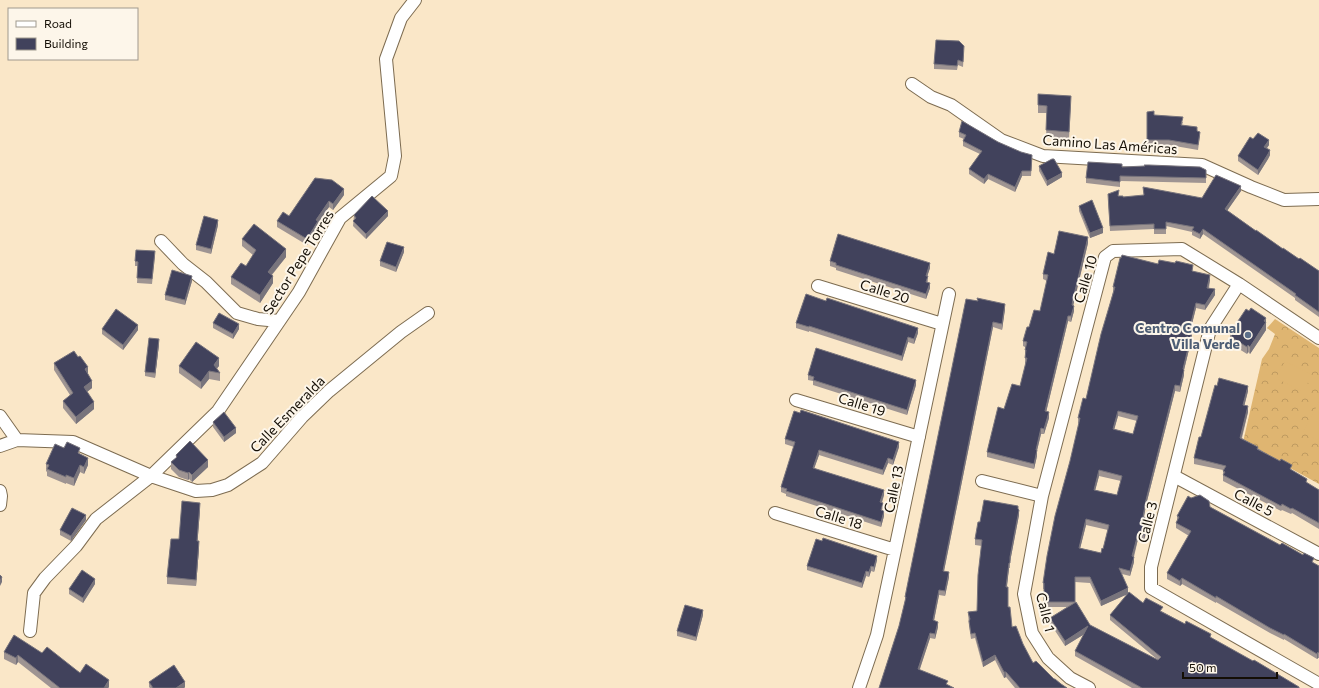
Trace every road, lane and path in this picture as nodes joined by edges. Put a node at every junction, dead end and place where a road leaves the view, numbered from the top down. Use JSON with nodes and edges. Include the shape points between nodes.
{"nodes":[{"id":1,"x":415,"y":0,"type":"edge"},
{"id":2,"x":912,"y":84,"type":"dead end"},
{"id":3,"x":1319,"y":199,"type":"edge"},
{"id":4,"x":162,"y":241,"type":"dead end"},
{"id":5,"x":1239,"y":284,"type":"junction"},
{"id":6,"x":818,"y":286,"type":"dead end"},
{"id":7,"x":949,"y":294,"type":"dead end"},
{"id":8,"x":428,"y":313,"type":"dead end"},
{"id":9,"x":279,"y":321,"type":"junction"},
{"id":10,"x":942,"y":324,"type":"junction"},
{"id":11,"x":1319,"y":338,"type":"edge"},
{"id":12,"x":796,"y":400,"type":"dead end"},
{"id":13,"x":0,"y":416,"type":"edge"},
{"id":14,"x":919,"y":437,"type":"junction"},
{"id":15,"x":17,"y":440,"type":"junction"},
{"id":16,"x":0,"y":446,"type":"edge"},
{"id":17,"x":151,"y":476,"type":"junction"},
{"id":18,"x":1174,"y":476,"type":"junction"},
{"id":19,"x":982,"y":481,"type":"dead end"},
{"id":20,"x":0,"y":491,"type":"edge"},
{"id":21,"x":1042,"y":496,"type":"junction"},
{"id":22,"x":0,"y":505,"type":"edge"},
{"id":23,"x":775,"y":513,"type":"dead end"},
{"id":24,"x":895,"y":550,"type":"junction"},
{"id":25,"x":1319,"y":554,"type":"edge"},
{"id":26,"x":30,"y":631,"type":"dead end"},
{"id":27,"x":1319,"y":684,"type":"edge"},
{"id":28,"x":859,"y":688,"type":"edge"},
{"id":29,"x":1089,"y":688,"type":"edge"}],
"edges":[{"from":1,"to":9,"type":"street","name":"Sector Pepe Torres","via":[[401,18],[386,59],[395,156],[391,176],[340,218],[299,292]]},
{"from":2,"to":3,"type":"street","name":"Camino Las Américas","via":[[931,97],[951,105],[1001,140],[1043,156],[1202,165],[1284,200]]},
{"from":4,"to":9,"type":"street","via":[[183,264],[206,282],[237,313]]},
{"from":5,"to":11,"type":"street","name":"Calle 10"},
{"from":5,"to":18,"type":"street","name":"Calle 3","via":[[1210,330]]},
{"from":5,"to":21,"type":"street","name":"Calle 10","via":[[1182,249],[1113,251],[1105,256]]},
{"from":6,"to":10,"type":"street","name":"Calle 20"},
{"from":7,"to":10,"type":"street","name":"Calle 13"},
{"from":8,"to":17,"type":"street","name":"Calle Esmeralda","via":[[329,391],[302,417],[262,463],[228,485],[196,491]]},
{"from":9,"to":17,"type":"street","name":"Sector Pepe Torres","via":[[218,410]]},
{"from":10,"to":14,"type":"street","name":"Calle 13"},
{"from":12,"to":14,"type":"street","name":"Calle 19"},
{"from":13,"to":15,"type":"street"},
{"from":14,"to":24,"type":"street","name":"Calle 13"},
{"from":15,"to":16,"type":"street"},
{"from":15,"to":17,"type":"street","name":"Calle Esmeralda","via":[[73,442]]},
{"from":17,"to":26,"type":"street","name":"Sector Pepe Torres","via":[[96,519],[76,546],[45,578],[34,593]]},
{"from":18,"to":25,"type":"street","name":"Calle 5"},
{"from":18,"to":27,"type":"street","name":"Calle 3","via":[[1151,566],[1152,588]]},
{"from":19,"to":21,"type":"street"},
{"from":20,"to":22,"type":"street"},
{"from":21,"to":29,"type":"street","name":"Calle 1","via":[[1024,594],[1032,633],[1048,658],[1070,678]]},
{"from":23,"to":24,"type":"street","name":"Calle 18"},
{"from":24,"to":28,"type":"street","name":"Calle 13","via":[[877,635]]}]}
